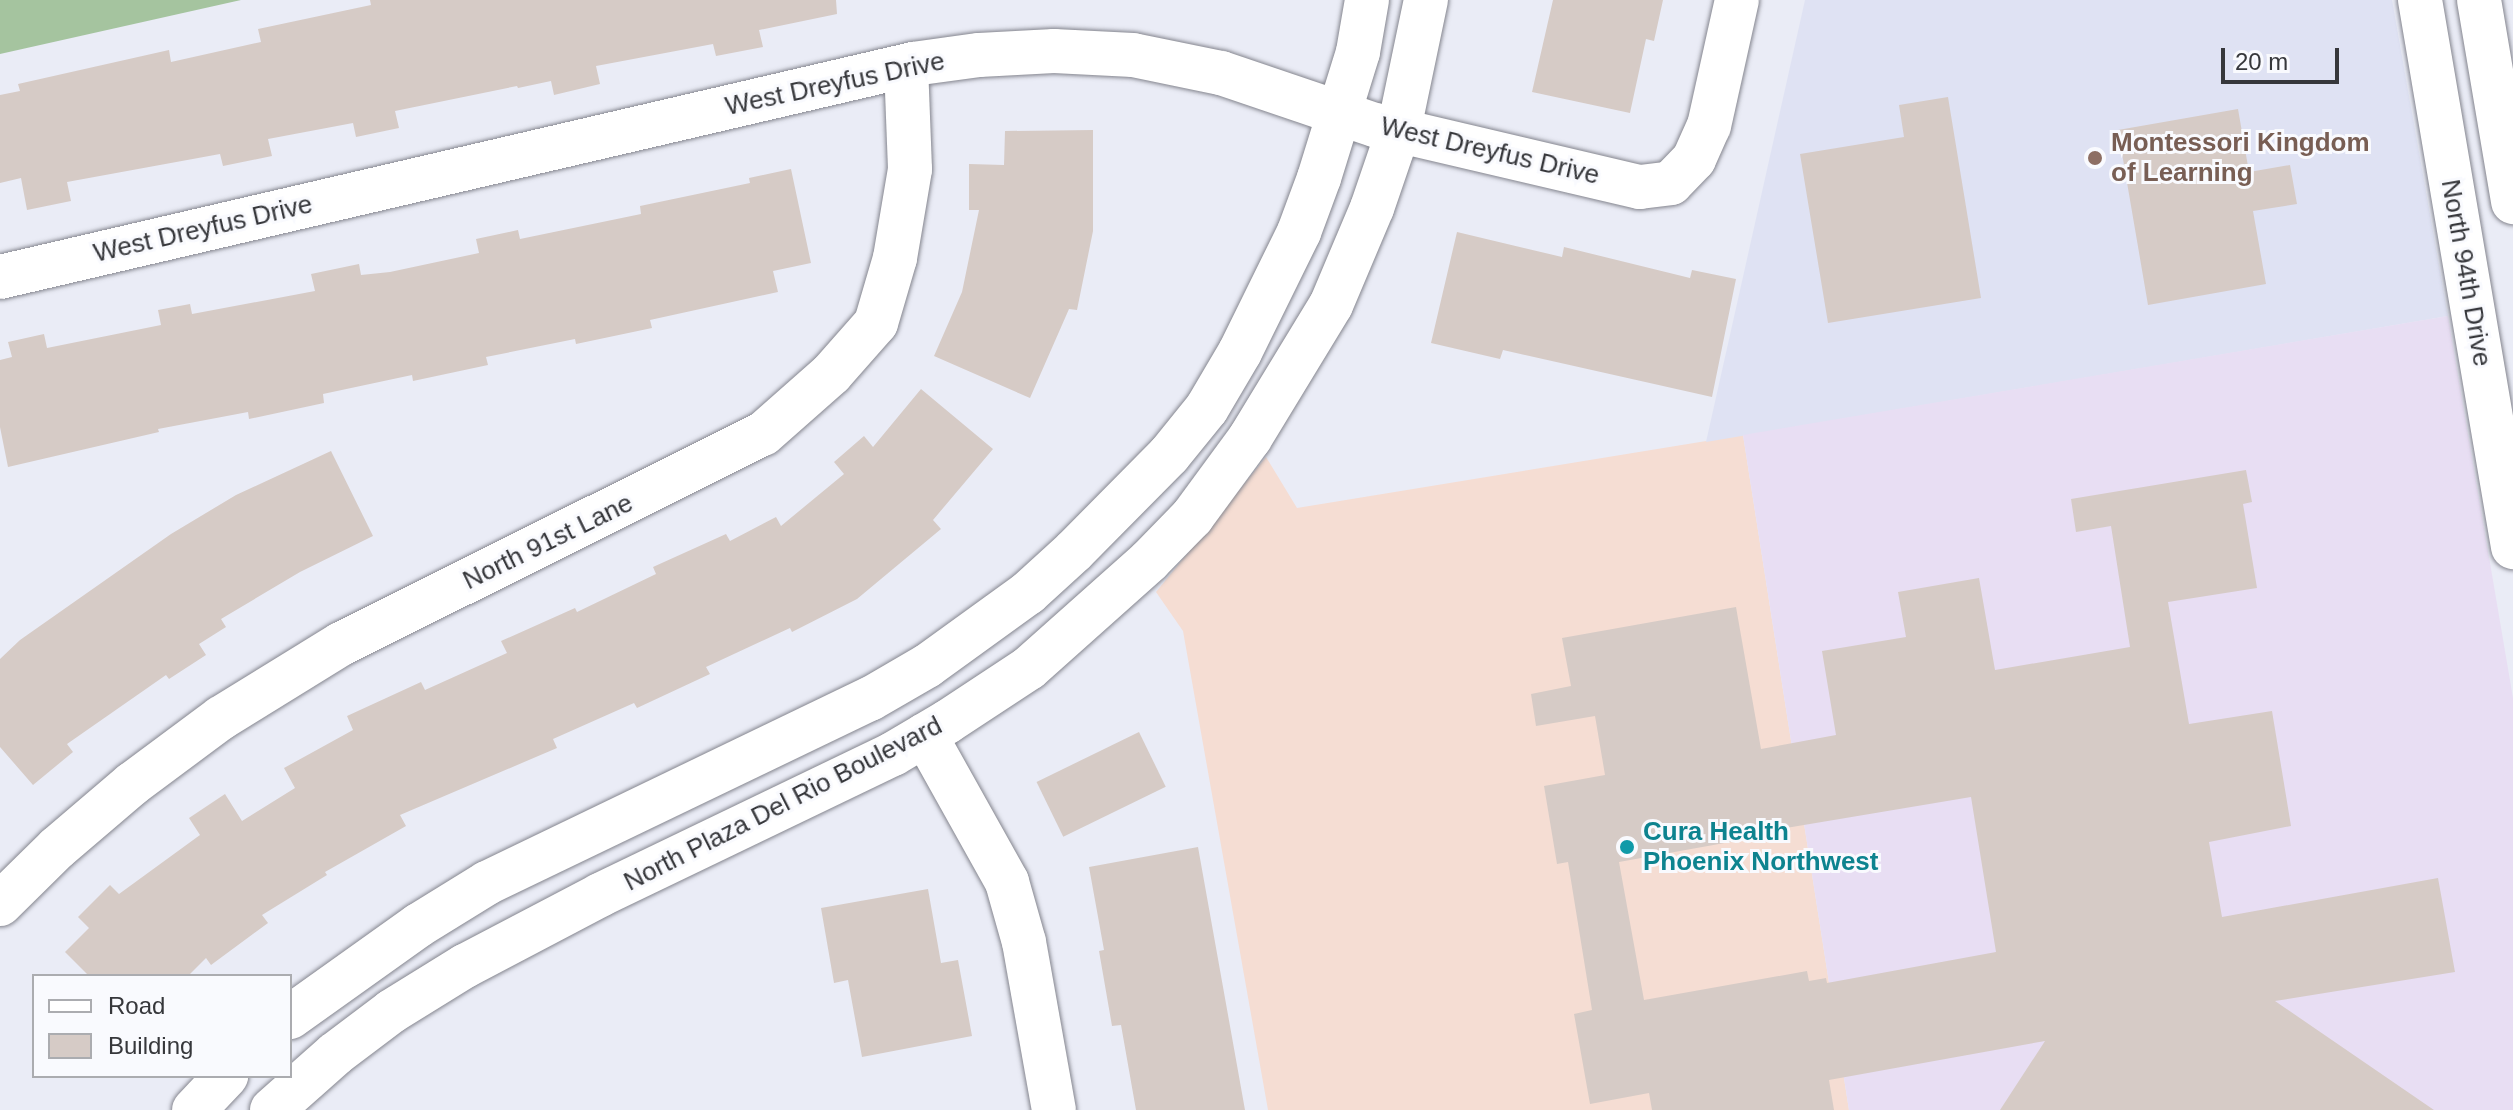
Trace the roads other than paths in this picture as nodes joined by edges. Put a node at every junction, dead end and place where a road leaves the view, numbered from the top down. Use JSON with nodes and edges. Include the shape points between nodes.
{"nodes":[{"id":1,"x":1367,"y":0,"type":"edge"},
{"id":2,"x":1426,"y":0,"type":"edge"},
{"id":3,"x":1737,"y":0,"type":"edge"},
{"id":4,"x":2420,"y":0,"type":"edge"},
{"id":5,"x":2479,"y":0,"type":"edge"},
{"id":6,"x":906,"y":66,"type":"junction"},
{"id":7,"x":1341,"y":114,"type":"junction"},
{"id":8,"x":1399,"y":129,"type":"junction"},
{"id":9,"x":2513,"y":202,"type":"edge"},
{"id":10,"x":0,"y":277,"type":"edge"},
{"id":11,"x":1147,"y":478,"type":"junction"},
{"id":12,"x":1192,"y":517,"type":"junction"},
{"id":13,"x":2513,"y":547,"type":"edge"},
{"id":14,"x":925,"y":735,"type":"junction"},
{"id":15,"x":0,"y":904,"type":"edge"},
{"id":16,"x":292,"y":1016,"type":"edge"},
{"id":17,"x":272,"y":1110,"type":"edge"},
{"id":18,"x":1054,"y":1110,"type":"edge"}],
"edges":[{"from":1,"to":7,"type":"street","name":"North Plaza Del Rio Boulevard"},
{"from":2,"to":8,"type":"street","name":"North Plaza Del Rio Boulevard"},
{"from":3,"to":8,"type":"street","name":"West Dreyfus Drive","via":[[1709,126],[1694,159],[1671,183],[1640,187]]},
{"from":4,"to":13,"type":"street","name":"North 94th Drive"},
{"from":5,"to":9,"type":"street"},
{"from":6,"to":7,"type":"street","name":"West Dreyfus Drive","via":[[1054,51],[1133,55],[1221,73]]},
{"from":6,"to":10,"type":"street","name":"West Dreyfus Drive"},
{"from":6,"to":15,"type":"street","name":"North 91st Lane","via":[[910,169],[895,258],[876,323],[831,374],[763,434],[341,644],[221,718],[132,784]]},
{"from":7,"to":8,"type":"street","name":"West Dreyfus Drive"},
{"from":7,"to":11,"type":"street","name":"North Plaza Del Rio Boulevard","via":[[1299,232],[1247,340],[1207,408]]},
{"from":8,"to":12,"type":"street","name":"North Plaza Del Rio Boulevard","via":[[1331,305],[1250,438]]},
{"from":11,"to":12,"type":"street"},
{"from":11,"to":16,"type":"street","name":"North Plaza Del Rio Boulevard","via":[[1028,593],[927,666],[870,699],[487,883]]},
{"from":12,"to":14,"type":"street","name":"North Plaza Del Rio Boulevard","via":[[1029,668]]},
{"from":14,"to":17,"type":"street","name":"North Plaza Del Rio Boulevard","via":[[465,966],[392,1011]]},
{"from":14,"to":18,"type":"street","via":[[1007,882],[1024,942]]}]}
